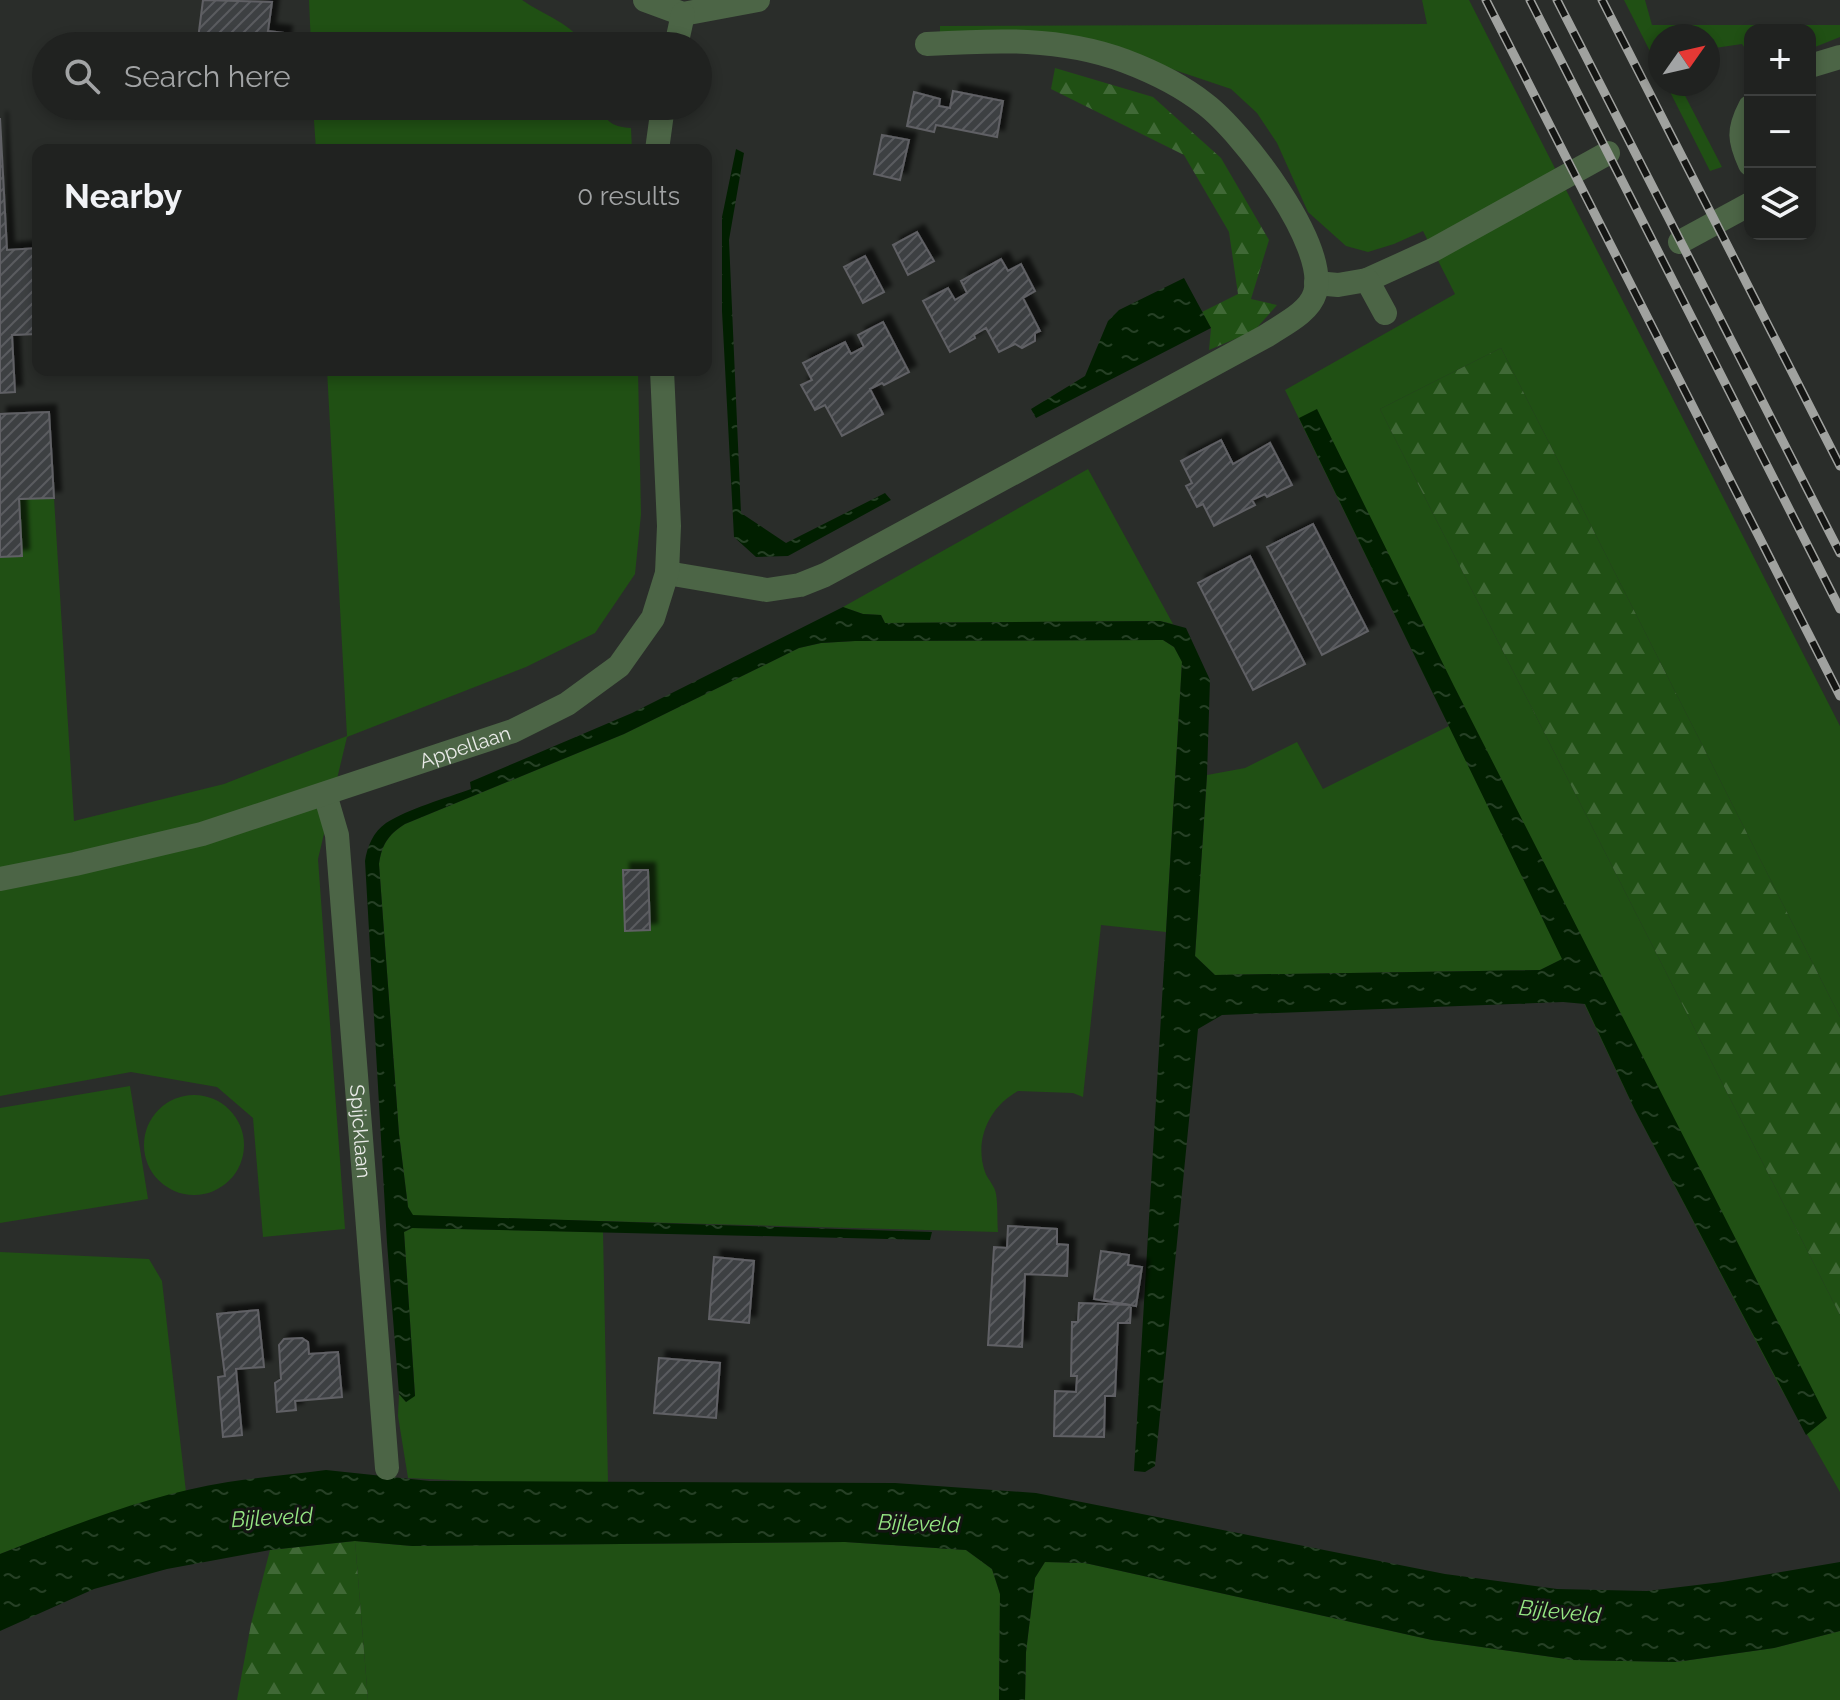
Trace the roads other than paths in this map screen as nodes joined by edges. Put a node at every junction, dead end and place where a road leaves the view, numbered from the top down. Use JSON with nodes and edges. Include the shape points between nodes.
{"nodes":[{"id":1,"x":645,"y":0,"type":"edge"},
{"id":2,"x":758,"y":0,"type":"edge"},
{"id":3,"x":683,"y":14,"type":"junction"},
{"id":4,"x":679,"y":32,"type":"edge"},
{"id":5,"x":927,"y":44,"type":"dead end"},
{"id":6,"x":1840,"y":57,"type":"edge"},
{"id":7,"x":1816,"y":64,"type":"edge"},
{"id":8,"x":1744,"y":118,"type":"edge"},
{"id":9,"x":661,"y":120,"type":"edge"},
{"id":10,"x":658,"y":144,"type":"edge"},
{"id":11,"x":1744,"y":149,"type":"edge"},
{"id":12,"x":1608,"y":153,"type":"dead end"},
{"id":13,"x":1744,"y":207,"type":"edge"},
{"id":14,"x":1680,"y":242,"type":"dead end"},
{"id":15,"x":1367,"y":280,"type":"junction"},
{"id":16,"x":1316,"y":283,"type":"junction"},
{"id":17,"x":1385,"y":313,"type":"dead end"},
{"id":18,"x":662,"y":376,"type":"edge"},
{"id":19,"x":667,"y":573,"type":"junction"},
{"id":20,"x":325,"y":794,"type":"junction"},
{"id":21,"x":0,"y":879,"type":"edge"},
{"id":22,"x":387,"y":1468,"type":"dead end"}],
"edges":[{"from":1,"to":3,"type":"street"},
{"from":2,"to":3,"type":"street"},
{"from":3,"to":4,"type":"street"},
{"from":5,"to":16,"type":"street","via":[[1070,45],[1171,81],[1207,105],[1244,143],[1304,234]]},
{"from":6,"to":7,"type":"street"},
{"from":8,"to":11,"type":"street"},
{"from":9,"to":10,"type":"street"},
{"from":12,"to":15,"type":"street","via":[[1433,250]]},
{"from":13,"to":14,"type":"street"},
{"from":15,"to":16,"type":"street"},
{"from":15,"to":17,"type":"street"},
{"from":16,"to":19,"type":"street","via":[[1300,313],[1266,336],[825,575],[767,590]]},
{"from":18,"to":19,"type":"street","name":"Appellaan"},
{"from":19,"to":20,"type":"street","name":"Appellaan","via":[[653,618],[619,666],[567,704],[513,731]]},
{"from":20,"to":21,"type":"street","name":"Appellaan","via":[[202,834]]},
{"from":20,"to":22,"type":"street","name":"Spijcklaan","via":[[337,835]]}]}
